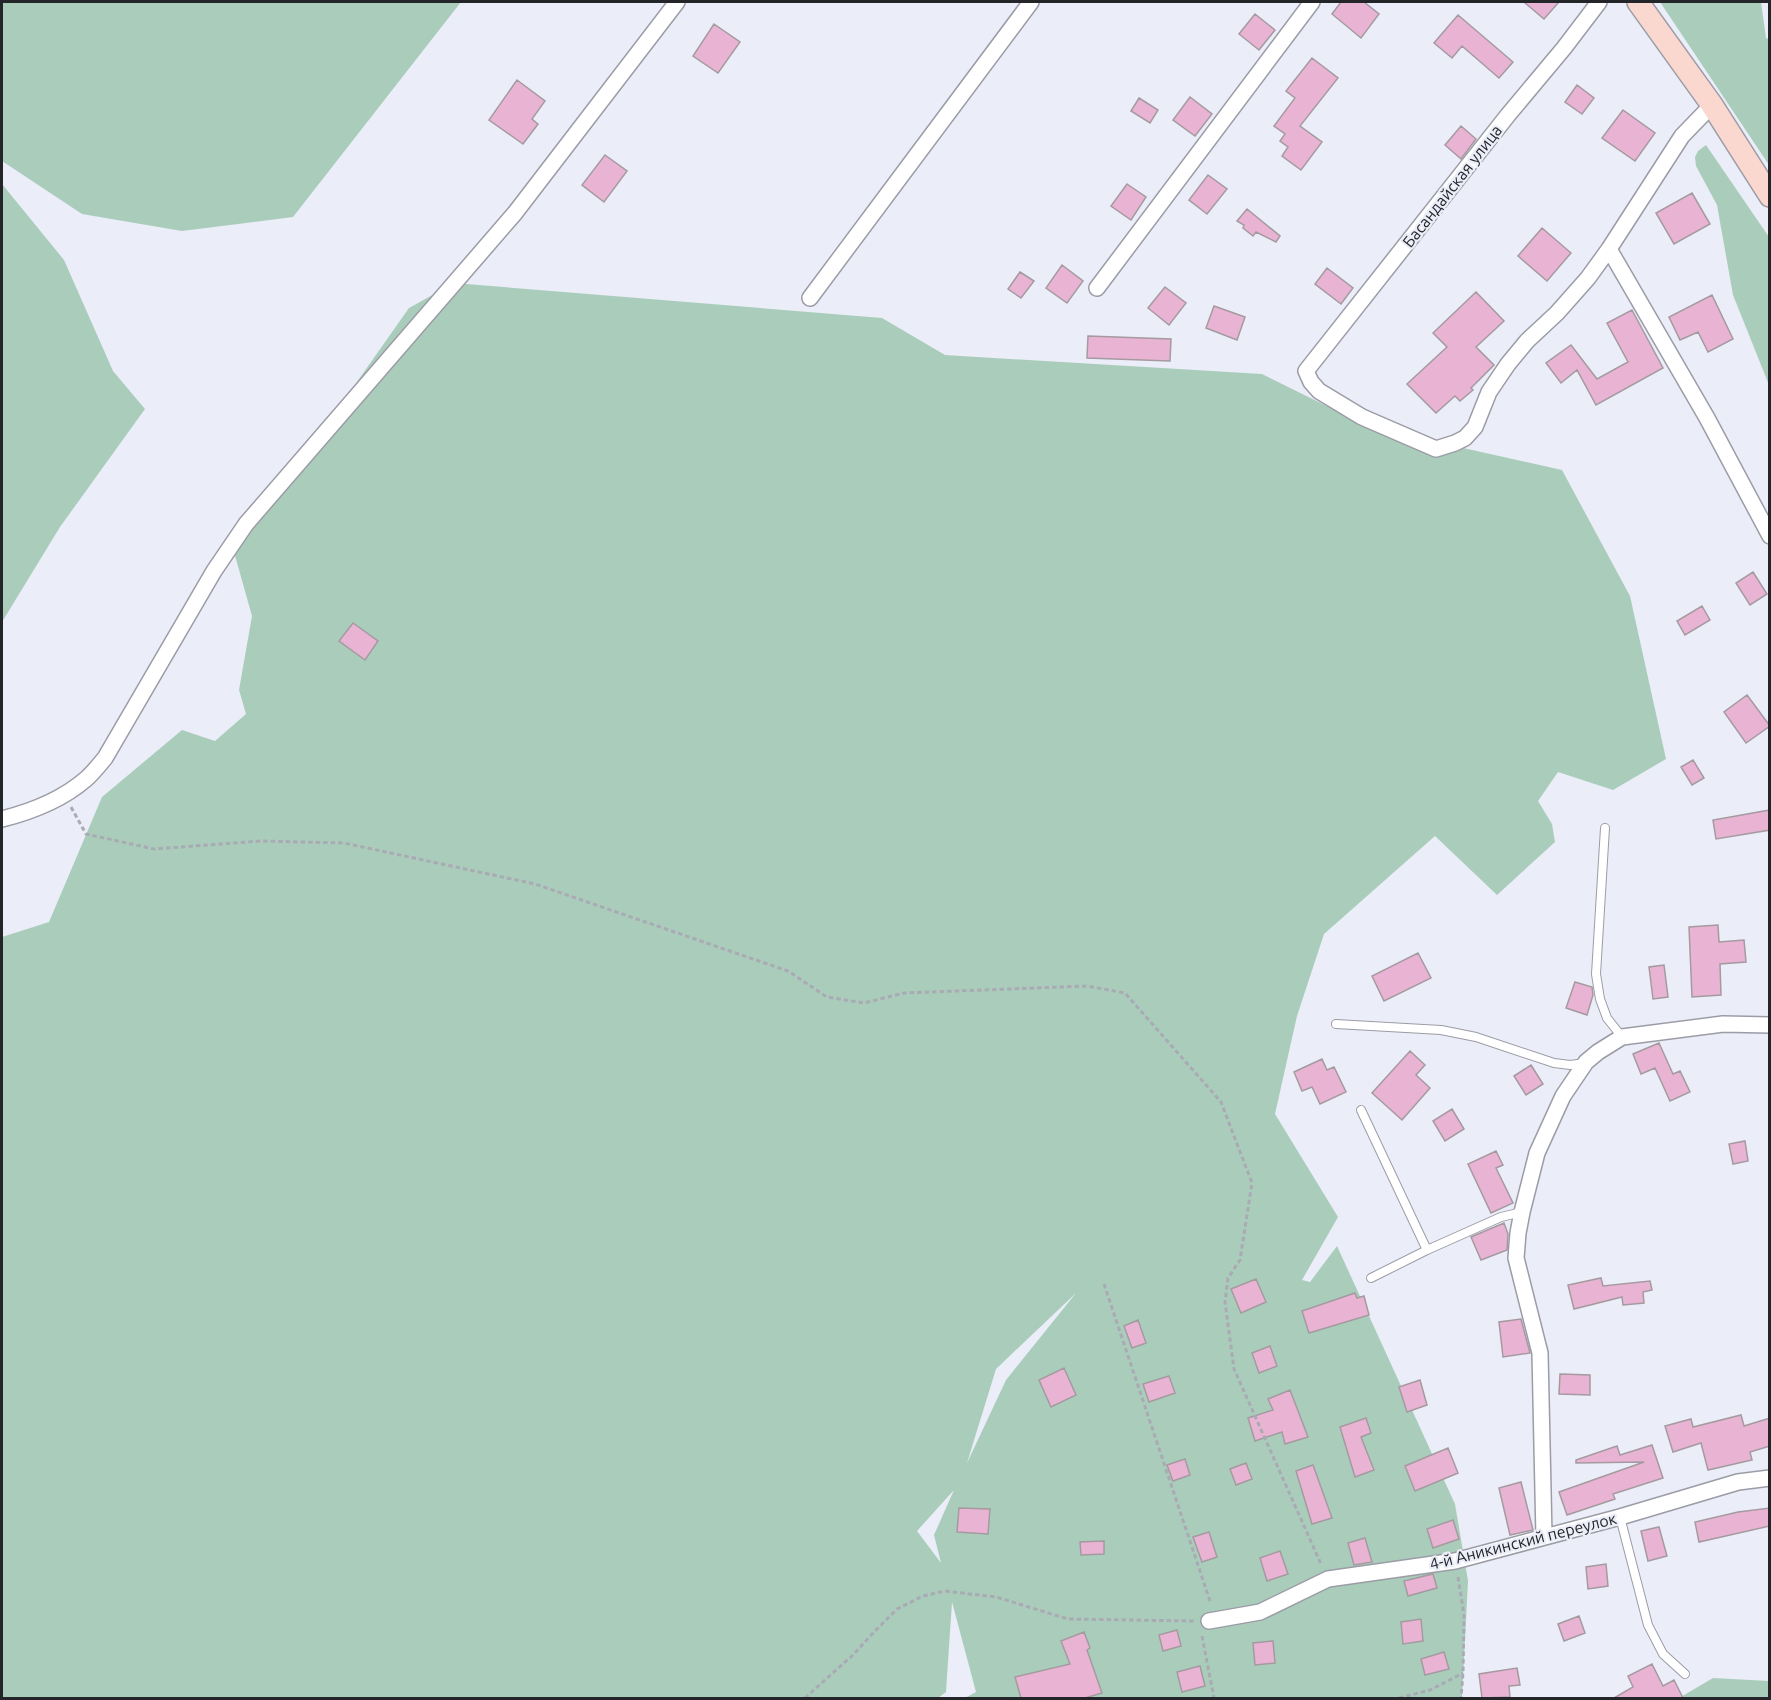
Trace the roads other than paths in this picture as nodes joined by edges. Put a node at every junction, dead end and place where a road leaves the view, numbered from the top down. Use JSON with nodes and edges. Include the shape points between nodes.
{"nodes":[{"id":1,"x":678,"y":2,"type":"edge"},
{"id":2,"x":1031,"y":2,"type":"edge"},
{"id":3,"x":1312,"y":2,"type":"edge"},
{"id":4,"x":1599,"y":2,"type":"edge"},
{"id":5,"x":1638,"y":2,"type":"edge"},
{"id":6,"x":1712,"y":105,"type":"junction"},
{"id":7,"x":1770,"y":196,"type":"edge"},
{"id":8,"x":1609,"y":249,"type":"junction"},
{"id":9,"x":1096,"y":288,"type":"dead end"},
{"id":10,"x":810,"y":298,"type":"dead end"},
{"id":11,"x":1770,"y":536,"type":"edge"},
{"id":12,"x":2,"y":819,"type":"edge"},
{"id":13,"x":1605,"y":828,"type":"dead end"},
{"id":14,"x":1336,"y":1024,"type":"dead end"},
{"id":15,"x":1770,"y":1025,"type":"edge"},
{"id":16,"x":1622,"y":1037,"type":"junction"},
{"id":17,"x":1586,"y":1062,"type":"junction"},
{"id":18,"x":1361,"y":1110,"type":"dead end"},
{"id":19,"x":1522,"y":1212,"type":"junction"},
{"id":20,"x":1428,"y":1250,"type":"junction"},
{"id":21,"x":1371,"y":1278,"type":"dead end"},
{"id":22,"x":1770,"y":1478,"type":"edge"},
{"id":23,"x":1620,"y":1517,"type":"junction"},
{"id":24,"x":1544,"y":1537,"type":"junction"},
{"id":25,"x":1209,"y":1621,"type":"road end"},
{"id":26,"x":1685,"y":1674,"type":"dead end"}],
"edges":[{"from":1,"to":12,"type":"street","via":[[515,213],[246,524],[214,571],[105,758],[64,794]]},
{"from":2,"to":10,"type":"street"},
{"from":3,"to":9,"type":"street"},
{"from":4,"to":8,"type":"street","name":"Басандайская улица","via":[[1306,371],[1319,392],[1362,417],[1436,449],[1455,443],[1475,426],[1489,392],[1508,364],[1588,278]]},
{"from":5,"to":6,"type":"street"},
{"from":6,"to":7,"type":"street"},
{"from":6,"to":8,"type":"street","via":[[1682,136]]},
{"from":8,"to":11,"type":"street"},
{"from":13,"to":16,"type":"lane","via":[[1596,974],[1607,1018]]},
{"from":14,"to":17,"type":"lane","via":[[1441,1030],[1554,1064]]},
{"from":15,"to":16,"type":"street","via":[[1723,1024]]},
{"from":16,"to":17,"type":"street"},
{"from":17,"to":19,"type":"street","via":[[1563,1096],[1537,1153]]},
{"from":18,"to":20,"type":"lane"},
{"from":19,"to":20,"type":"lane","via":[[1501,1217]]},
{"from":19,"to":24,"type":"street","via":[[1516,1258],[1540,1353]]},
{"from":20,"to":21,"type":"lane"},
{"from":22,"to":23,"type":"street","name":"4-й Аникинский переулок","via":[[1738,1482]]},
{"from":23,"to":24,"type":"street","name":"4-й Аникинский переулок"},
{"from":23,"to":26,"type":"lane","via":[[1648,1625],[1663,1653]]},
{"from":24,"to":25,"type":"street","name":"4-й Аникинский переулок","via":[[1455,1561],[1328,1579],[1260,1612]]}]}
